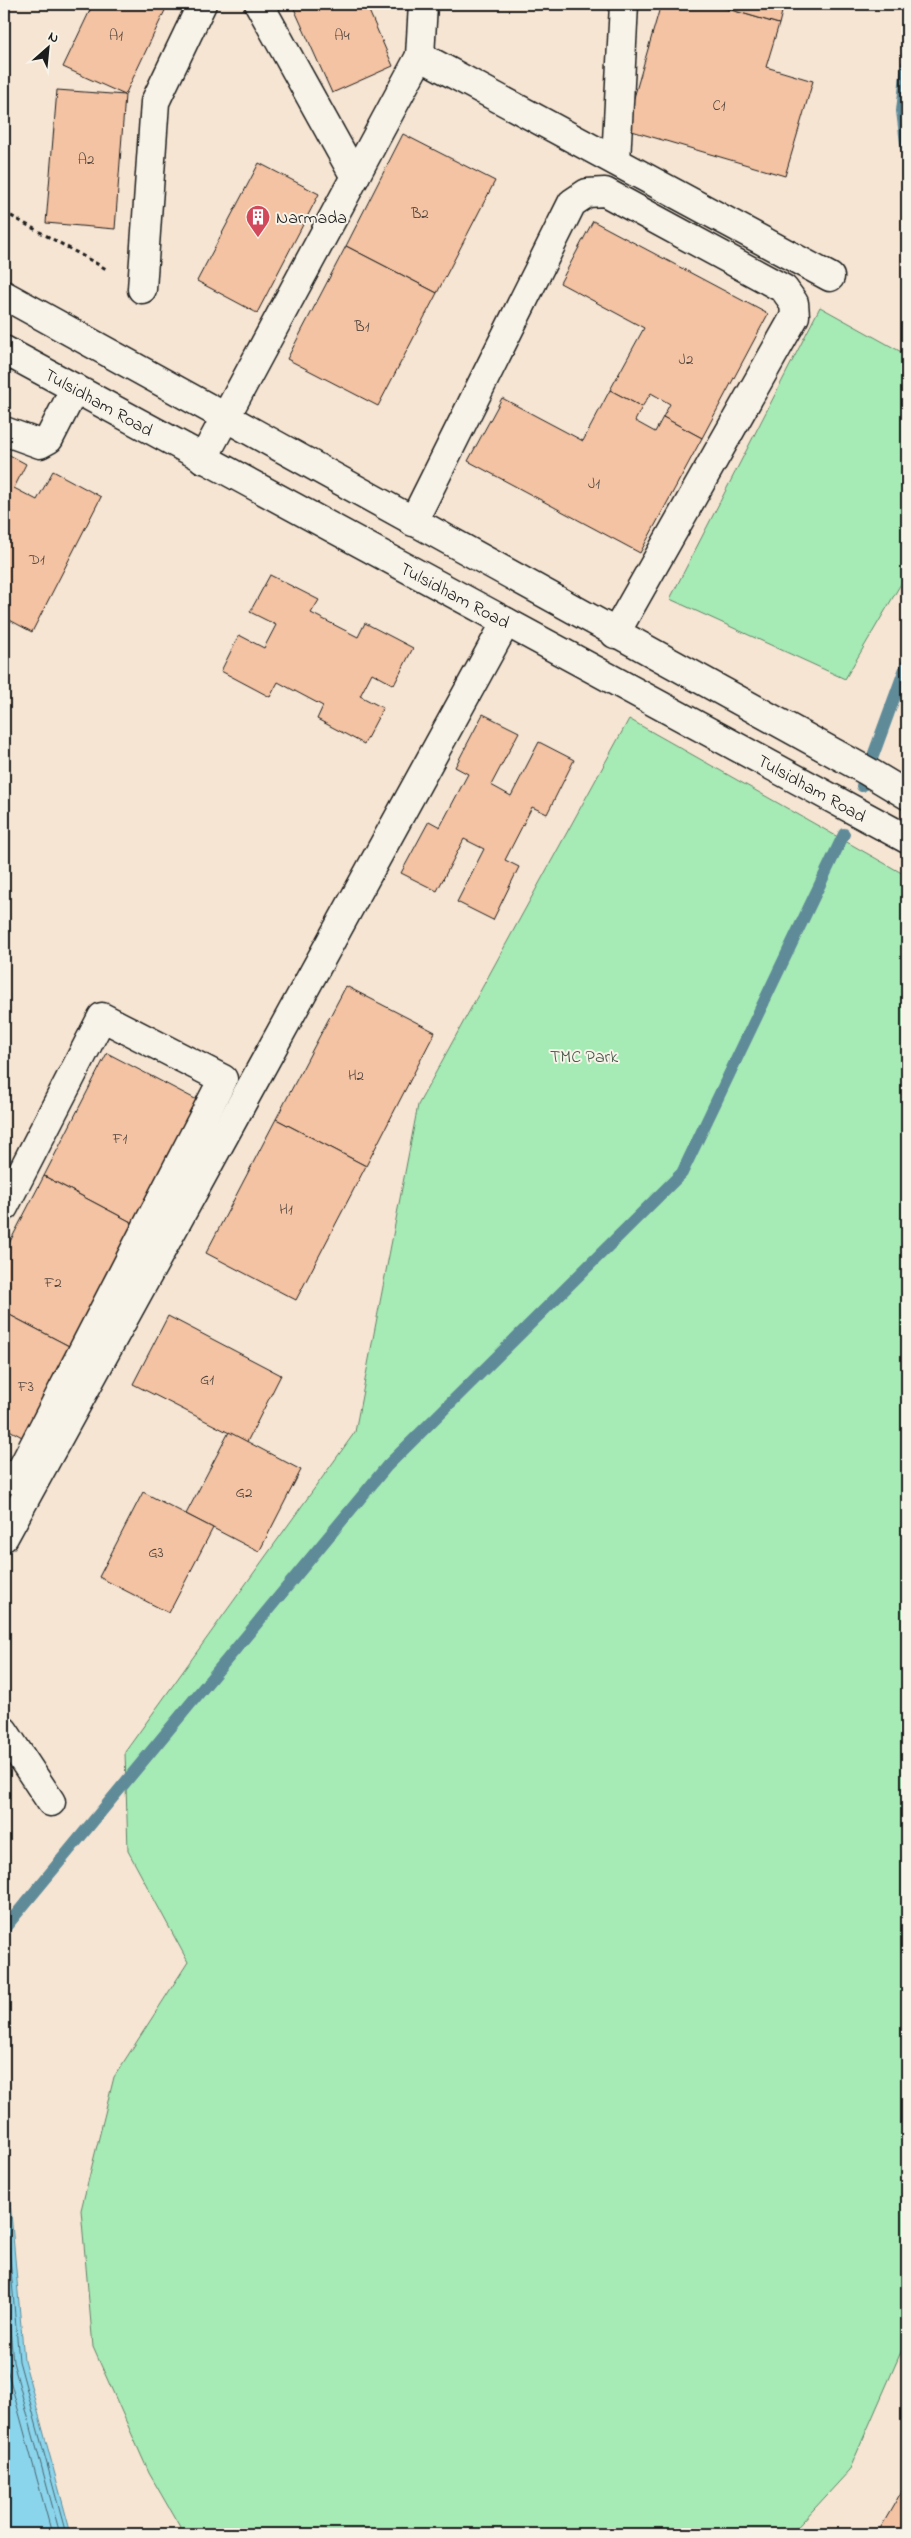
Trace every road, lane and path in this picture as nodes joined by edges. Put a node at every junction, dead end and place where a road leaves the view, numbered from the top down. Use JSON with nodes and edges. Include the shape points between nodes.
{"nodes":[{"id":1,"x":202,"y":4,"type":"edge"},
{"id":2,"x":259,"y":4,"type":"edge"},
{"id":3,"x":423,"y":4,"type":"edge"},
{"id":4,"x":624,"y":4,"type":"edge"},
{"id":5,"x":420,"y":56,"type":"junction"},
{"id":6,"x":616,"y":161,"type":"junction"},
{"id":7,"x":355,"y":177,"type":"junction"},
{"id":8,"x":4,"y":212,"type":"edge"},
{"id":9,"x":830,"y":276,"type":"dead end"},
{"id":10,"x":142,"y":289,"type":"joint"},
{"id":11,"x":4,"y":295,"type":"edge"},
{"id":12,"x":4,"y":350,"type":"edge"},
{"id":13,"x":75,"y":388,"type":"junction"},
{"id":14,"x":225,"y":418,"type":"junction"},
{"id":15,"x":4,"y":431,"type":"edge"},
{"id":16,"x":203,"y":458,"type":"junction"},
{"id":17,"x":413,"y":522,"type":"junction"},
{"id":18,"x":506,"y":622,"type":"junction"},
{"id":19,"x":619,"y":636,"type":"junction"},
{"id":20,"x":907,"y":796,"type":"edge"},
{"id":21,"x":907,"y":839,"type":"edge"},
{"id":22,"x":223,"y":1079,"type":"junction"},
{"id":23,"x":247,"y":1093,"type":"junction"},
{"id":24,"x":4,"y":1207,"type":"edge"},
{"id":25,"x":4,"y":1474,"type":"edge"},
{"id":26,"x":4,"y":1537,"type":"edge"},
{"id":27,"x":4,"y":1730,"type":"edge"},
{"id":28,"x":51,"y":1802,"type":"dead end"}],
"edges":[{"from":1,"to":10,"type":"street","via":[[155,102]]},
{"from":2,"to":7,"type":"street"},
{"from":3,"to":5,"type":"street"},
{"from":4,"to":6,"type":"street"},
{"from":5,"to":6,"type":"street"},
{"from":5,"to":7,"type":"street"},
{"from":6,"to":9,"type":"street"},
{"from":7,"to":14,"type":"street"},
{"from":8,"to":10,"type":"path"},
{"from":11,"to":14,"type":"street"},
{"from":12,"to":13,"type":"street","name":"Tulsidham Road"},
{"from":13,"to":15,"type":"street","via":[[49,439],[40,444]]},
{"from":13,"to":16,"type":"street","name":"Tulsidham Road"},
{"from":14,"to":16,"type":"street"},
{"from":14,"to":17,"type":"street"},
{"from":16,"to":18,"type":"street","name":"Tulsidham Road"},
{"from":17,"to":19,"type":"street"},
{"from":17,"to":19,"type":"street","via":[[572,203],[587,193],[604,192],[784,289],[794,303],[795,316]]},
{"from":18,"to":21,"type":"street","name":"Tulsidham Road"},
{"from":18,"to":23,"type":"street"},
{"from":19,"to":20,"type":"street"},
{"from":22,"to":23,"type":"street"},
{"from":22,"to":24,"type":"street","via":[[102,1017]]},
{"from":22,"to":25,"type":"street","via":[[16,1480]]},
{"from":23,"to":26,"type":"street"},
{"from":27,"to":28,"type":"street"}]}
